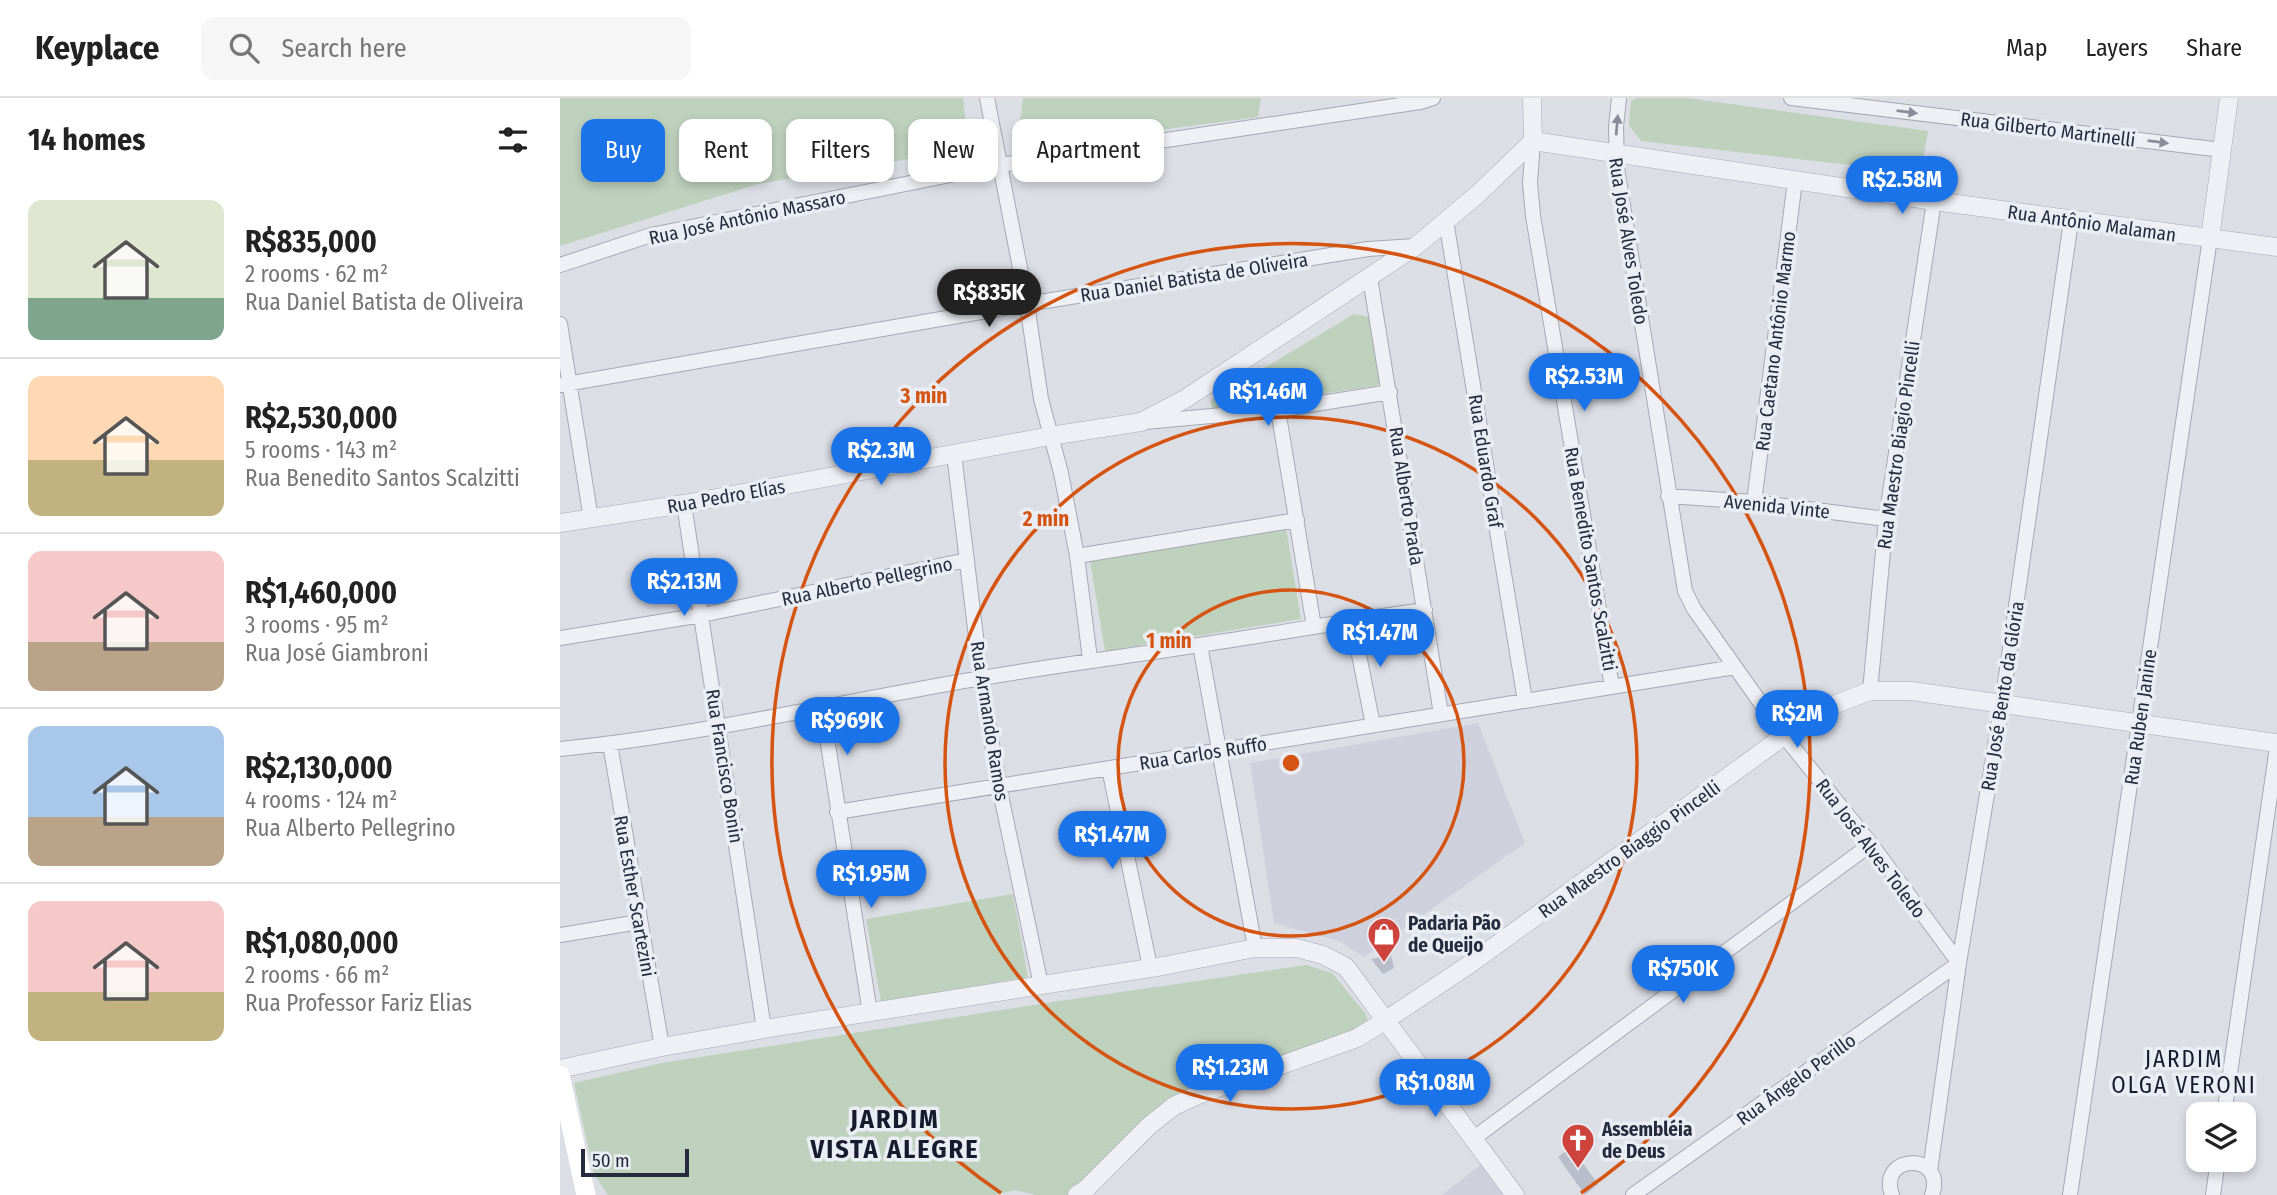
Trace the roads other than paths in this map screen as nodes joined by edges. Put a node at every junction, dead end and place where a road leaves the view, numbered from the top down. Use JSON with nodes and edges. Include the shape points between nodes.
{"nodes":[{"id":1,"x":987,"y":98,"type":"edge"},
{"id":2,"x":1433,"y":98,"type":"edge"},
{"id":3,"x":1532,"y":98,"type":"edge"},
{"id":4,"x":1619,"y":98,"type":"edge"},
{"id":5,"x":1791,"y":98,"type":"edge"},
{"id":6,"x":2229,"y":98,"type":"edge"},
{"id":7,"x":1533,"y":141,"type":"junction"},
{"id":8,"x":2221,"y":150,"type":"junction"},
{"id":9,"x":1615,"y":152,"type":"junction"},
{"id":10,"x":1000,"y":165,"type":"junction"},
{"id":11,"x":1795,"y":181,"type":"junction"},
{"id":12,"x":1934,"y":201,"type":"junction"},
{"id":13,"x":1447,"y":221,"type":"junction"},
{"id":14,"x":2071,"y":221,"type":"junction"},
{"id":15,"x":2210,"y":238,"type":"junction"},
{"id":16,"x":1416,"y":246,"type":"junction"},
{"id":17,"x":2277,"y":247,"type":"edge"},
{"id":18,"x":560,"y":265,"type":"edge"},
{"id":19,"x":1370,"y":278,"type":"junction"},
{"id":20,"x":1027,"y":304,"type":"junction"},
{"id":21,"x":560,"y":324,"type":"edge"},
{"id":22,"x":565,"y":384,"type":"edge"},
{"id":23,"x":1390,"y":392,"type":"junction"},
{"id":24,"x":1278,"y":410,"type":"junction"},
{"id":25,"x":1140,"y":422,"type":"junction"},
{"id":26,"x":1050,"y":436,"type":"junction"},
{"id":27,"x":954,"y":454,"type":"junction"},
{"id":28,"x":1668,"y":496,"type":"junction"},
{"id":29,"x":1754,"y":502,"type":"junction"},
{"id":30,"x":684,"y":504,"type":"junction"},
{"id":31,"x":591,"y":519,"type":"junction"},
{"id":32,"x":1886,"y":519,"type":"junction"},
{"id":33,"x":1297,"y":520,"type":"junction"},
{"id":34,"x":560,"y":523,"type":"edge"},
{"id":35,"x":1077,"y":556,"type":"junction"},
{"id":36,"x":967,"y":560,"type":"junction"},
{"id":37,"x":1425,"y":610,"type":"junction"},
{"id":38,"x":702,"y":615,"type":"junction"},
{"id":39,"x":1352,"y":620,"type":"junction"},
{"id":40,"x":1314,"y":626,"type":"junction"},
{"id":41,"x":560,"y":638,"type":"edge"},
{"id":42,"x":1200,"y":645,"type":"junction"},
{"id":43,"x":1090,"y":659,"type":"junction"},
{"id":44,"x":1735,"y":667,"type":"junction"},
{"id":45,"x":981,"y":678,"type":"junction"},
{"id":46,"x":1612,"y":687,"type":"junction"},
{"id":47,"x":1870,"y":691,"type":"junction"},
{"id":48,"x":1525,"y":701,"type":"junction"},
{"id":49,"x":2003,"y":704,"type":"junction"},
{"id":50,"x":822,"y":706,"type":"junction"},
{"id":51,"x":1441,"y":715,"type":"junction"},
{"id":52,"x":2140,"y":722,"type":"junction"},
{"id":53,"x":1373,"y":725,"type":"junction"},
{"id":54,"x":719,"y":727,"type":"junction"},
{"id":55,"x":1784,"y":736,"type":"junction"},
{"id":56,"x":610,"y":744,"type":"junction"},
{"id":57,"x":2277,"y":745,"type":"edge"},
{"id":58,"x":560,"y":749,"type":"edge"},
{"id":59,"x":1219,"y":750,"type":"junction"},
{"id":60,"x":1109,"y":768,"type":"junction"},
{"id":61,"x":999,"y":786,"type":"junction"},
{"id":62,"x":838,"y":812,"type":"junction"},
{"id":63,"x":1871,"y":844,"type":"junction"},
{"id":64,"x":639,"y":922,"type":"junction"},
{"id":65,"x":560,"y":935,"type":"edge"},
{"id":66,"x":1255,"y":948,"type":"junction"},
{"id":67,"x":1959,"y":963,"type":"junction"},
{"id":68,"x":1150,"y":967,"type":"junction"},
{"id":69,"x":1041,"y":985,"type":"junction"},
{"id":70,"x":870,"y":1013,"type":"junction"},
{"id":71,"x":1386,"y":1020,"type":"junction"},
{"id":72,"x":764,"y":1028,"type":"junction"},
{"id":73,"x":662,"y":1047,"type":"junction"},
{"id":74,"x":560,"y":1069,"type":"edge"},
{"id":75,"x":560,"y":1075,"type":"edge"},
{"id":76,"x":2226,"y":1102,"type":"edge"},
{"id":77,"x":563,"y":1104,"type":"edge"},
{"id":78,"x":1474,"y":1138,"type":"junction"},
{"id":79,"x":1930,"y":1171,"type":"junction"},
{"id":80,"x":2216,"y":1172,"type":"edge"},
{"id":81,"x":582,"y":1174,"type":"junction"},
{"id":82,"x":1891,"y":1194,"type":"edge"},
{"id":83,"x":1936,"y":1194,"type":"edge"},
{"id":84,"x":586,"y":1195,"type":"edge"},
{"id":85,"x":593,"y":1195,"type":"edge"},
{"id":86,"x":1077,"y":1195,"type":"edge"},
{"id":87,"x":1515,"y":1195,"type":"edge"},
{"id":88,"x":1633,"y":1195,"type":"edge"},
{"id":89,"x":2070,"y":1195,"type":"edge"},
{"id":90,"x":2213,"y":1195,"type":"edge"}],
"edges":[{"from":1,"to":10,"type":"street"},
{"from":2,"to":10,"type":"street","name":"Rua José Antônio Massaro"},
{"from":3,"to":7,"type":"street","name":"Rua Benedito Santos Scalzitti"},
{"from":9,"to":4,"type":"street","name":"Rua José Alves Toledo","one_way":true},
{"from":5,"to":8,"type":"street","name":"Rua Gilberto Martinelli","one_way":true},
{"from":6,"to":8,"type":"street"},
{"from":7,"to":9,"type":"street","name":"Rua Antônio Malaman"},
{"from":7,"to":13,"type":"street","name":"Rua Pedro Elías"},
{"from":7,"to":46,"type":"street","name":"Rua Benedito Santos Scalzitti","via":[[1533,216]]},
{"from":8,"to":15,"type":"street"},
{"from":9,"to":11,"type":"street","name":"Rua Antônio Malaman"},
{"from":9,"to":28,"type":"street","name":"Rua José Alves Toledo"},
{"from":10,"to":18,"type":"street","name":"Rua José Antônio Massaro","via":[[651,235]]},
{"from":10,"to":20,"type":"street"},
{"from":11,"to":12,"type":"street","name":"Rua Antônio Malaman"},
{"from":11,"to":29,"type":"street","name":"Rua Caetano Antônio Marmo"},
{"from":12,"to":14,"type":"street","name":"Rua Antônio Malaman"},
{"from":12,"to":32,"type":"street","name":"Rua Maestro Biagio Pincelli"},
{"from":13,"to":16,"type":"street","name":"Rua Pedro Elías"},
{"from":13,"to":48,"type":"street","name":"Rua Eduardo Graf"},
{"from":14,"to":15,"type":"street","name":"Rua Antônio Malaman"},
{"from":14,"to":49,"type":"street","name":"Rua José Bento da Glória"},
{"from":15,"to":17,"type":"street","name":"Rua Antônio Malaman"},
{"from":15,"to":52,"type":"street","name":"Rua Ruben Janine"},
{"from":16,"to":19,"type":"street","name":"Rua Pedro Elías"},
{"from":16,"to":20,"type":"street","name":"Rua Daniel Batista de Oliveira","via":[[1368,249]]},
{"from":19,"to":23,"type":"street","name":"Rua Alberto Prada"},
{"from":19,"to":25,"type":"street","name":"Rua Pedro Elías","via":[[1185,399]]},
{"from":20,"to":22,"type":"street","name":"Rua Daniel Batista de Oliveira"},
{"from":20,"to":26,"type":"street"},
{"from":21,"to":22,"type":"street"},
{"from":22,"to":31,"type":"street"},
{"from":23,"to":24,"type":"street","name":"Rua Pedro Elías"},
{"from":23,"to":37,"type":"street","name":"Rua Alberto Prada"},
{"from":24,"to":25,"type":"street","name":"Rua Pedro Elías"},
{"from":24,"to":33,"type":"street"},
{"from":25,"to":26,"type":"street","name":"Rua Pedro Elías"},
{"from":26,"to":27,"type":"street","name":"Rua Pedro Elías"},
{"from":26,"to":35,"type":"street"},
{"from":27,"to":30,"type":"street","name":"Rua Pedro Elías"},
{"from":27,"to":36,"type":"street","name":"Rua Armando Ramos"},
{"from":28,"to":29,"type":"street","name":"Avenida Vinte"},
{"from":28,"to":44,"type":"street","name":"Rua José Alves Toledo","via":[[1685,591]]},
{"from":29,"to":32,"type":"street","name":"Avenida Vinte"},
{"from":30,"to":31,"type":"street","name":"Rua Pedro Elías"},
{"from":30,"to":38,"type":"street","name":"Rua Francisco Bonin"},
{"from":31,"to":34,"type":"street","name":"Rua Pedro Elías"},
{"from":32,"to":47,"type":"street","name":"Rua Maestro Biagio Pincelli"},
{"from":33,"to":35,"type":"street"},
{"from":33,"to":40,"type":"street"},
{"from":35,"to":43,"type":"street"},
{"from":36,"to":38,"type":"street","name":"Rua Alberto Pellegrino"},
{"from":36,"to":45,"type":"street","name":"Rua Armando Ramos"},
{"from":37,"to":39,"type":"street"},
{"from":37,"to":51,"type":"street","name":"Rua Alberto Prada"},
{"from":38,"to":41,"type":"street","name":"Rua Alberto Pellegrino"},
{"from":38,"to":54,"type":"street","name":"Rua Francisco Bonin"},
{"from":39,"to":40,"type":"street"},
{"from":39,"to":53,"type":"street"},
{"from":40,"to":42,"type":"street"},
{"from":42,"to":43,"type":"street"},
{"from":42,"to":59,"type":"street"},
{"from":43,"to":45,"type":"street"},
{"from":44,"to":46,"type":"street","name":"Rua Carlos Ruffo"},
{"from":44,"to":55,"type":"street","name":"Rua José Alves Toledo"},
{"from":45,"to":50,"type":"street"},
{"from":45,"to":61,"type":"street","name":"Rua Armando Ramos"},
{"from":46,"to":48,"type":"street","name":"Rua Carlos Ruffo"},
{"from":47,"to":49,"type":"street","name":"Rua Maestro Biaggio Pincelli","via":[[1912,691]]},
{"from":47,"to":55,"type":"street","name":"Rua Maestro Biaggio Pincelli","via":[[1831,706]]},
{"from":48,"to":51,"type":"street","name":"Rua Carlos Ruffo"},
{"from":49,"to":52,"type":"street","name":"Rua Maestro Biaggio Pincelli"},
{"from":49,"to":67,"type":"street","name":"Rua José Bento da Glória"},
{"from":50,"to":54,"type":"street"},
{"from":50,"to":62,"type":"street"},
{"from":51,"to":53,"type":"street","name":"Rua Carlos Ruffo"},
{"from":52,"to":57,"type":"street","name":"Rua Maestro Biaggio Pincelli"},
{"from":52,"to":89,"type":"street","name":"Rua Ruben Janine"},
{"from":53,"to":59,"type":"street","name":"Rua Carlos Ruffo"},
{"from":54,"to":56,"type":"street"},
{"from":54,"to":72,"type":"street","name":"Rua Francisco Bonin"},
{"from":55,"to":63,"type":"street","name":"Rua José Alves Toledo"},
{"from":55,"to":71,"type":"street","name":"Rua Maestro Biaggio Pincelli"},
{"from":56,"to":58,"type":"street"},
{"from":56,"to":64,"type":"street","name":"Rua Esther Scartezini"},
{"from":57,"to":76,"type":"street"},
{"from":59,"to":60,"type":"street","name":"Rua Carlos Ruffo"},
{"from":59,"to":66,"type":"street"},
{"from":60,"to":61,"type":"street","name":"Rua Carlos Ruffo"},
{"from":60,"to":68,"type":"street"},
{"from":61,"to":62,"type":"street","name":"Rua Carlos Ruffo"},
{"from":61,"to":69,"type":"street","name":"Rua Armando Ramos"},
{"from":62,"to":70,"type":"street"},
{"from":63,"to":67,"type":"street","name":"Rua José Alves Toledo"},
{"from":63,"to":78,"type":"street"},
{"from":64,"to":65,"type":"street"},
{"from":64,"to":73,"type":"street","name":"Rua Esther Scartezini"},
{"from":66,"to":68,"type":"street"},
{"from":66,"to":71,"type":"street","via":[[1297,948],[1346,967]]},
{"from":67,"to":79,"type":"street","name":"Rua José Bento da Glória"},
{"from":67,"to":88,"type":"street","name":"Rua Ângelo Perillo"},
{"from":68,"to":69,"type":"street"},
{"from":69,"to":70,"type":"street"},
{"from":70,"to":72,"type":"street"},
{"from":71,"to":78,"type":"street"},
{"from":71,"to":86,"type":"street","name":"Rua Maestro Biaggio Pincelli","via":[[1357,1038],[1174,1107]]},
{"from":72,"to":73,"type":"street"},
{"from":73,"to":74,"type":"street"},
{"from":75,"to":77,"type":"main road"},
{"from":77,"to":81,"type":"main road"},
{"from":78,"to":87,"type":"street"},
{"from":79,"to":82,"type":"street","via":[[1918,1163],[1904,1164],[1890,1179]]},
{"from":79,"to":83,"type":"street","name":"Rua José Bento da Glória"},
{"from":80,"to":90,"type":"street"},
{"from":81,"to":84,"type":"main road"},
{"from":81,"to":85,"type":"main road"}]}
